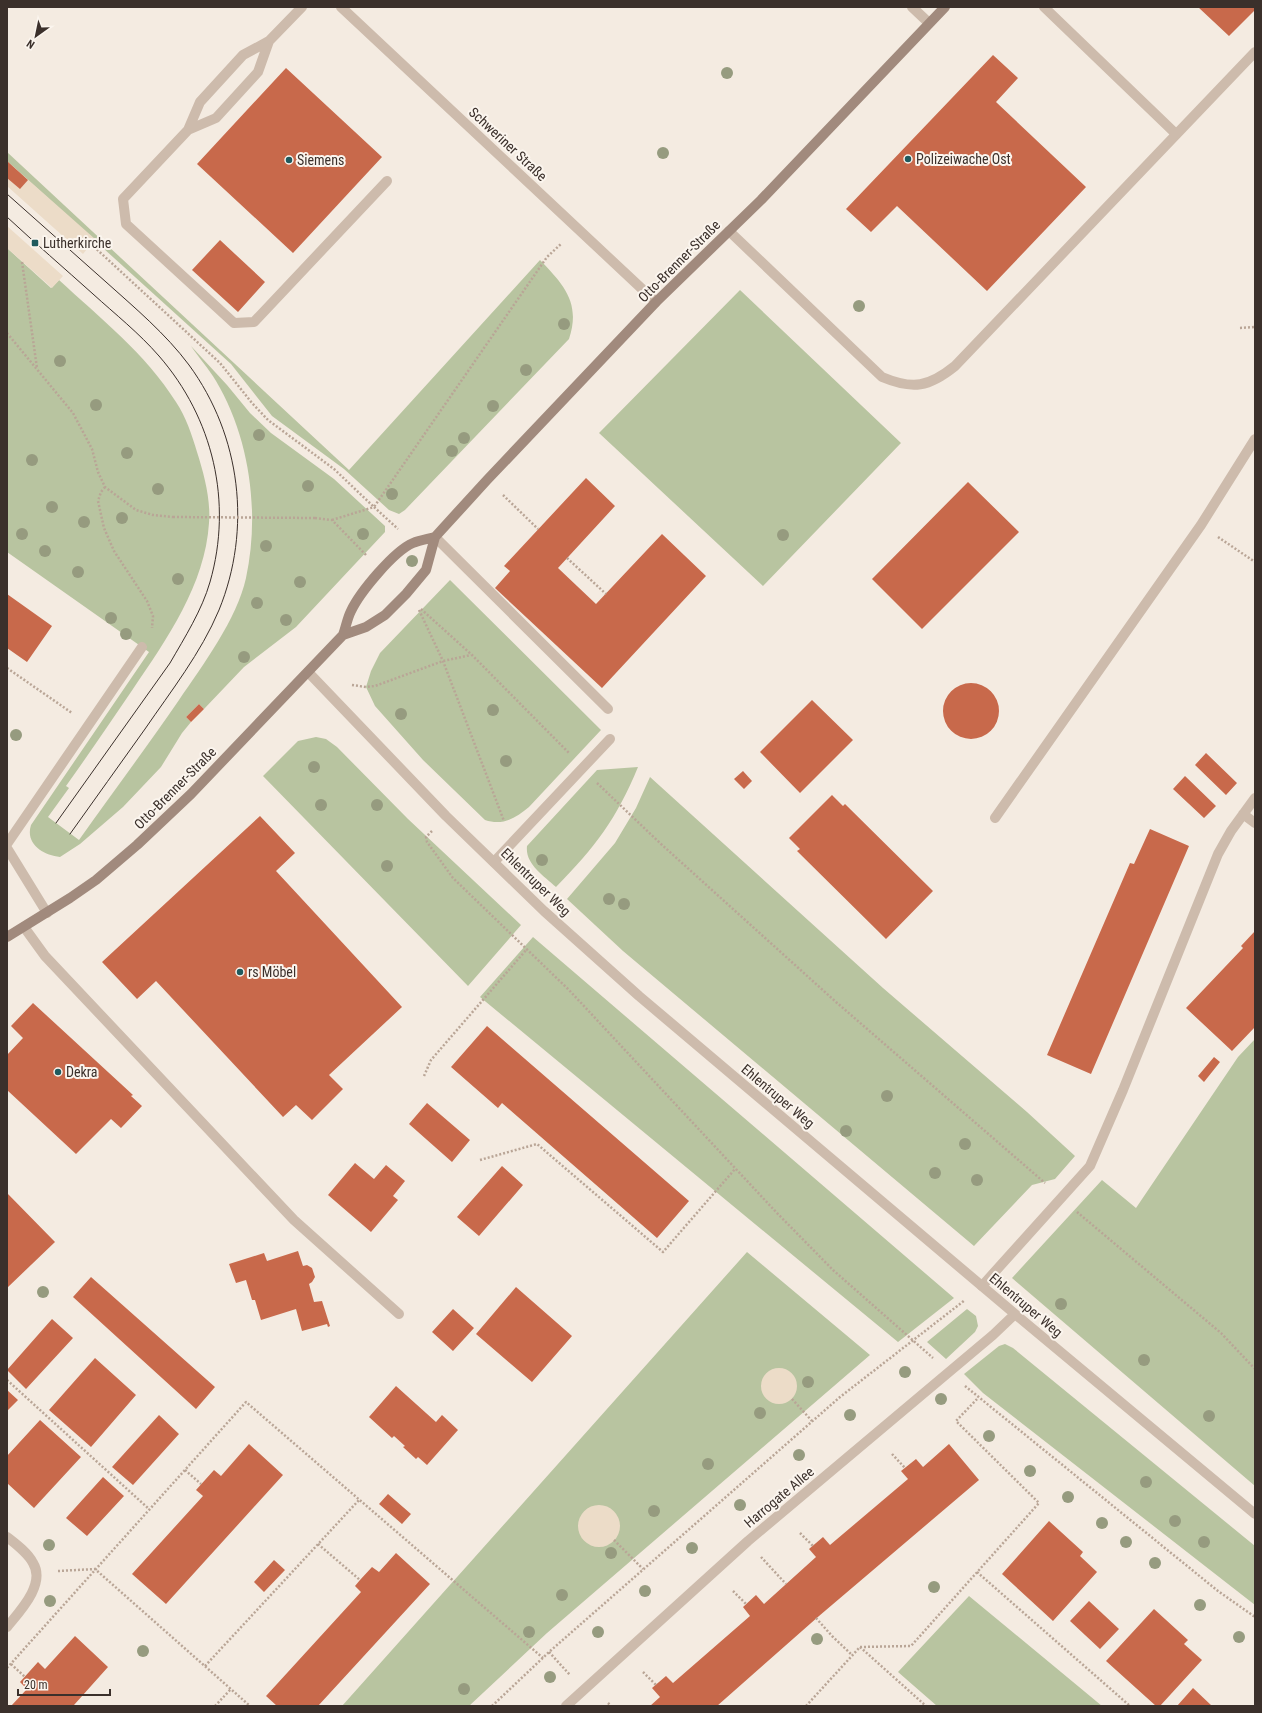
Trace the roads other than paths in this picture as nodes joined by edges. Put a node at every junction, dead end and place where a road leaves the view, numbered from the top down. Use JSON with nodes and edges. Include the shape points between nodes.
{"nodes":[{"id":1,"x":302,"y":7,"type":"edge"},
{"id":2,"x":341,"y":7,"type":"edge"},
{"id":3,"x":912,"y":7,"type":"edge"},
{"id":4,"x":944,"y":7,"type":"edge"},
{"id":5,"x":1044,"y":7,"type":"edge"},
{"id":6,"x":929,"y":23,"type":"junction"},
{"id":7,"x":269,"y":41,"type":"junction"},
{"id":8,"x":1255,"y":52,"type":"edge"},
{"id":9,"x":188,"y":130,"type":"junction"},
{"id":10,"x":1176,"y":134,"type":"junction"},
{"id":11,"x":387,"y":181,"type":"dead end"},
{"id":12,"x":729,"y":231,"type":"junction"},
{"id":13,"x":656,"y":302,"type":"junction"},
{"id":14,"x":1255,"y":438,"type":"edge"},
{"id":15,"x":435,"y":538,"type":"junction"},
{"id":16,"x":343,"y":635,"type":"junction"},
{"id":17,"x":142,"y":647,"type":"road end"},
{"id":18,"x":308,"y":672,"type":"junction"},
{"id":19,"x":608,"y":709,"type":"dead end"},
{"id":20,"x":610,"y":739,"type":"dead end"},
{"id":21,"x":1255,"y":798,"type":"edge"},
{"id":22,"x":1243,"y":814,"type":"junction"},
{"id":23,"x":995,"y":818,"type":"dead end"},
{"id":24,"x":1255,"y":823,"type":"edge"},
{"id":25,"x":7,"y":844,"type":"edge"},
{"id":26,"x":7,"y":848,"type":"edge"},
{"id":27,"x":494,"y":862,"type":"junction"},
{"id":28,"x":47,"y":913,"type":"junction"},
{"id":29,"x":24,"y":927,"type":"junction"},
{"id":30,"x":7,"y":937,"type":"edge"},
{"id":31,"x":982,"y":1286,"type":"junction"},
{"id":32,"x":399,"y":1314,"type":"dead end"},
{"id":33,"x":1014,"y":1314,"type":"junction"},
{"id":34,"x":1255,"y":1514,"type":"edge"},
{"id":35,"x":7,"y":1537,"type":"edge"},
{"id":36,"x":7,"y":1627,"type":"edge"},
{"id":37,"x":566,"y":1706,"type":"edge"}],
"edges":[{"from":1,"to":7,"type":"street"},
{"from":2,"to":13,"type":"street","name":"Schweriner Straße"},
{"from":3,"to":6,"type":"street"},
{"from":4,"to":6,"type":"street","name":"Otto-Brenner-Straße"},
{"from":5,"to":10,"type":"street"},
{"from":6,"to":12,"type":"street","name":"Otto-Brenner-Straße"},
{"from":7,"to":9,"type":"street","via":[[242,55],[200,102]]},
{"from":7,"to":9,"type":"street","via":[[258,72],[216,118]]},
{"from":8,"to":10,"type":"street"},
{"from":9,"to":11,"type":"street","via":[[123,199],[126,224],[234,323],[254,322]]},
{"from":10,"to":12,"type":"street","via":[[956,366],[941,377],[921,385],[900,385],[882,377]]},
{"from":12,"to":13,"type":"street","name":"Otto-Brenner-Straße"},
{"from":13,"to":15,"type":"street","name":"Otto-Brenner-Straße"},
{"from":14,"to":23,"type":"street","via":[[1201,525]]},
{"from":15,"to":16,"type":"street","name":"Otto-Brenner-Straße","via":[[413,543],[394,557],[364,589],[351,612]]},
{"from":15,"to":16,"type":"street","name":"Otto-Brenner-Straße","via":[[426,570],[406,594],[385,614],[366,627]]},
{"from":15,"to":19,"type":"street"},
{"from":16,"to":18,"type":"street","name":"Otto-Brenner-Straße"},
{"from":17,"to":25,"type":"street"},
{"from":18,"to":27,"type":"street","name":"Ehlentruper Weg","via":[[446,816]]},
{"from":18,"to":28,"type":"street","name":"Otto-Brenner-Straße","via":[[191,794],[137,845],[96,880]]},
{"from":20,"to":27,"type":"street"},
{"from":21,"to":22,"type":"street"},
{"from":22,"to":24,"type":"street"},
{"from":22,"to":31,"type":"street","via":[[1218,854],[1206,880],[1090,1166]]},
{"from":26,"to":28,"type":"street"},
{"from":27,"to":31,"type":"street","name":"Ehlentruper Weg","via":[[544,911],[639,996]]},
{"from":28,"to":29,"type":"street","name":"Otto-Brenner-Straße"},
{"from":29,"to":30,"type":"street","name":"Otto-Brenner-Straße"},
{"from":29,"to":32,"type":"street","via":[[45,956],[294,1220]]},
{"from":31,"to":33,"type":"street","name":"Ehlentruper Weg"},
{"from":33,"to":34,"type":"street","name":"Ehlentruper Weg"},
{"from":33,"to":37,"type":"street","name":"Harrogate Allee","via":[[993,1335],[748,1541]]},
{"from":35,"to":36,"type":"street","via":[[33,1562],[38,1572],[30,1596]]}]}
